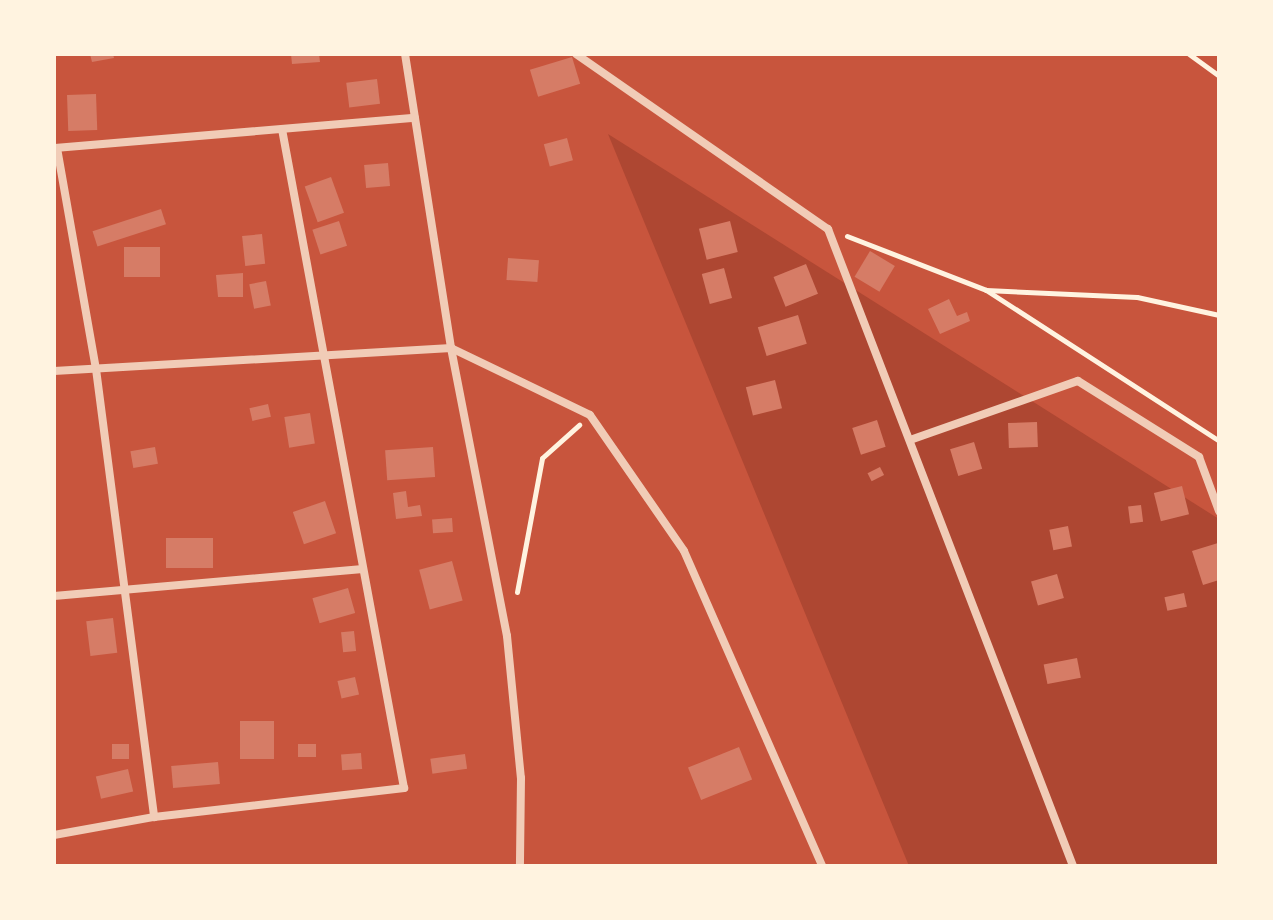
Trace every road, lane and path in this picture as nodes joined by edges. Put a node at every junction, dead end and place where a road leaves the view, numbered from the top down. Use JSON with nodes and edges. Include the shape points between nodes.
{"nodes":[{"id":1,"x":405,"y":54,"type":"edge"},
{"id":2,"x":576,"y":54,"type":"edge"},
{"id":3,"x":1189,"y":54,"type":"edge"},
{"id":4,"x":1219,"y":76,"type":"edge"},
{"id":5,"x":415,"y":118,"type":"junction"},
{"id":6,"x":282,"y":129,"type":"junction"},
{"id":7,"x":56,"y":148,"type":"edge"},
{"id":8,"x":828,"y":229,"type":"junction"},
{"id":9,"x":986,"y":290,"type":"junction"},
{"id":10,"x":1219,"y":315,"type":"edge"},
{"id":11,"x":451,"y":348,"type":"junction"},
{"id":12,"x":326,"y":355,"type":"junction"},
{"id":13,"x":96,"y":369,"type":"junction"},
{"id":14,"x":54,"y":371,"type":"edge"},
{"id":15,"x":590,"y":415,"type":"junction"},
{"id":16,"x":910,"y":440,"type":"junction"},
{"id":17,"x":1219,"y":441,"type":"edge"},
{"id":18,"x":1219,"y":511,"type":"edge"},
{"id":19,"x":363,"y":569,"type":"junction"},
{"id":20,"x":127,"y":589,"type":"junction"},
{"id":21,"x":54,"y":596,"type":"edge"},
{"id":22,"x":507,"y":636,"type":"junction"},
{"id":23,"x":154,"y":817,"type":"junction"},
{"id":24,"x":54,"y":835,"type":"edge"},
{"id":25,"x":520,"y":866,"type":"edge"},
{"id":26,"x":822,"y":866,"type":"edge"},
{"id":27,"x":1073,"y":866,"type":"edge"}],
"edges":[{"from":1,"to":5,"type":"street"},
{"from":2,"to":8,"type":"street"},
{"from":3,"to":4,"type":"path"},
{"from":5,"to":6,"type":"street"},
{"from":5,"to":11,"type":"street"},
{"from":6,"to":7,"type":"street"},
{"from":6,"to":12,"type":"street"},
{"from":7,"to":13,"type":"street"},
{"from":8,"to":9,"type":"path"},
{"from":8,"to":16,"type":"street"},
{"from":9,"to":10,"type":"path","via":[[1137,297]]},
{"from":9,"to":17,"type":"path"},
{"from":11,"to":12,"type":"street"},
{"from":11,"to":15,"type":"street"},
{"from":11,"to":22,"type":"street"},
{"from":12,"to":13,"type":"street"},
{"from":12,"to":19,"type":"street"},
{"from":13,"to":14,"type":"street"},
{"from":13,"to":20,"type":"street"},
{"from":15,"to":22,"type":"path","via":[[542,458]]},
{"from":15,"to":26,"type":"street","via":[[684,551]]},
{"from":16,"to":18,"type":"street","via":[[1063,382],[1078,381],[1199,457]]},
{"from":16,"to":27,"type":"street"},
{"from":19,"to":20,"type":"street"},
{"from":19,"to":23,"type":"street","via":[[404,788]]},
{"from":20,"to":21,"type":"street"},
{"from":20,"to":23,"type":"street"},
{"from":22,"to":25,"type":"street","via":[[521,778]]},
{"from":23,"to":24,"type":"street"}]}
